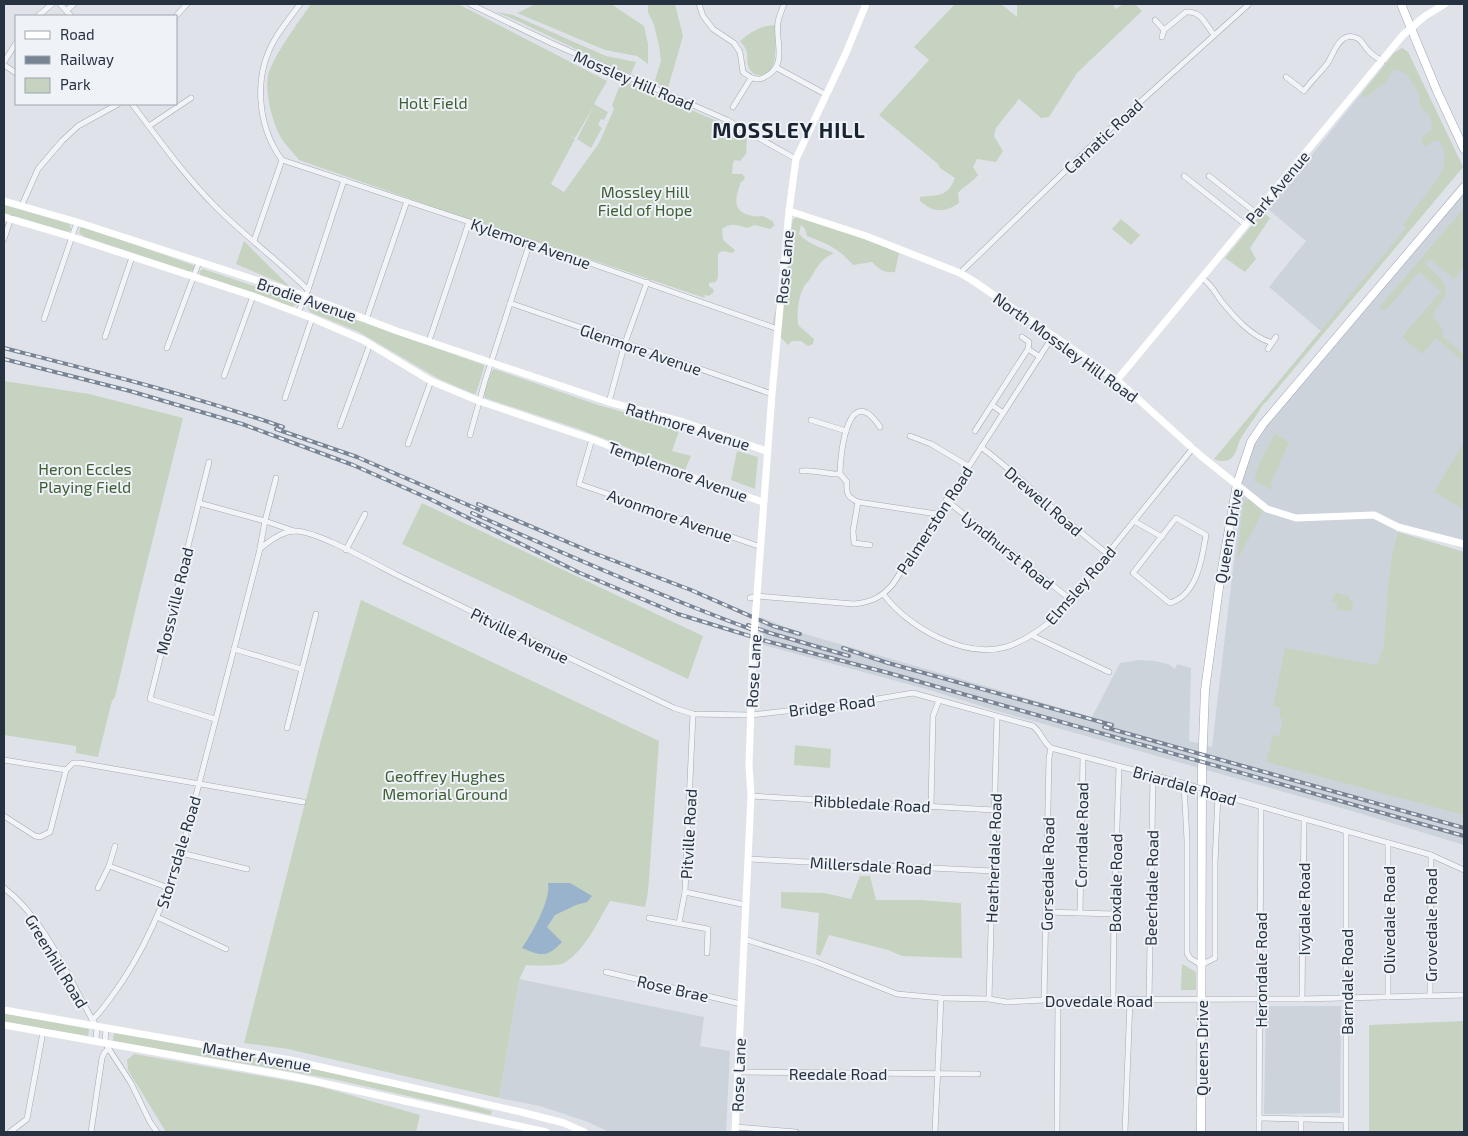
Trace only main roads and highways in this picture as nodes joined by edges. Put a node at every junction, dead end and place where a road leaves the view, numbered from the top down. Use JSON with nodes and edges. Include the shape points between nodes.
{"nodes":[{"id":1,"x":1401,"y":4,"type":"edge"},
{"id":2,"x":1464,"y":149,"type":"edge"},
{"id":3,"x":1464,"y":186,"type":"edge"},
{"id":4,"x":1201,"y":1132,"type":"edge"}],
"edges":[{"from":1,"to":2,"type":"main road"},
{"from":3,"to":4,"type":"main road","name":"Queens Drive","via":[[1263,424],[1252,442],[1237,484],[1205,690]]}]}
